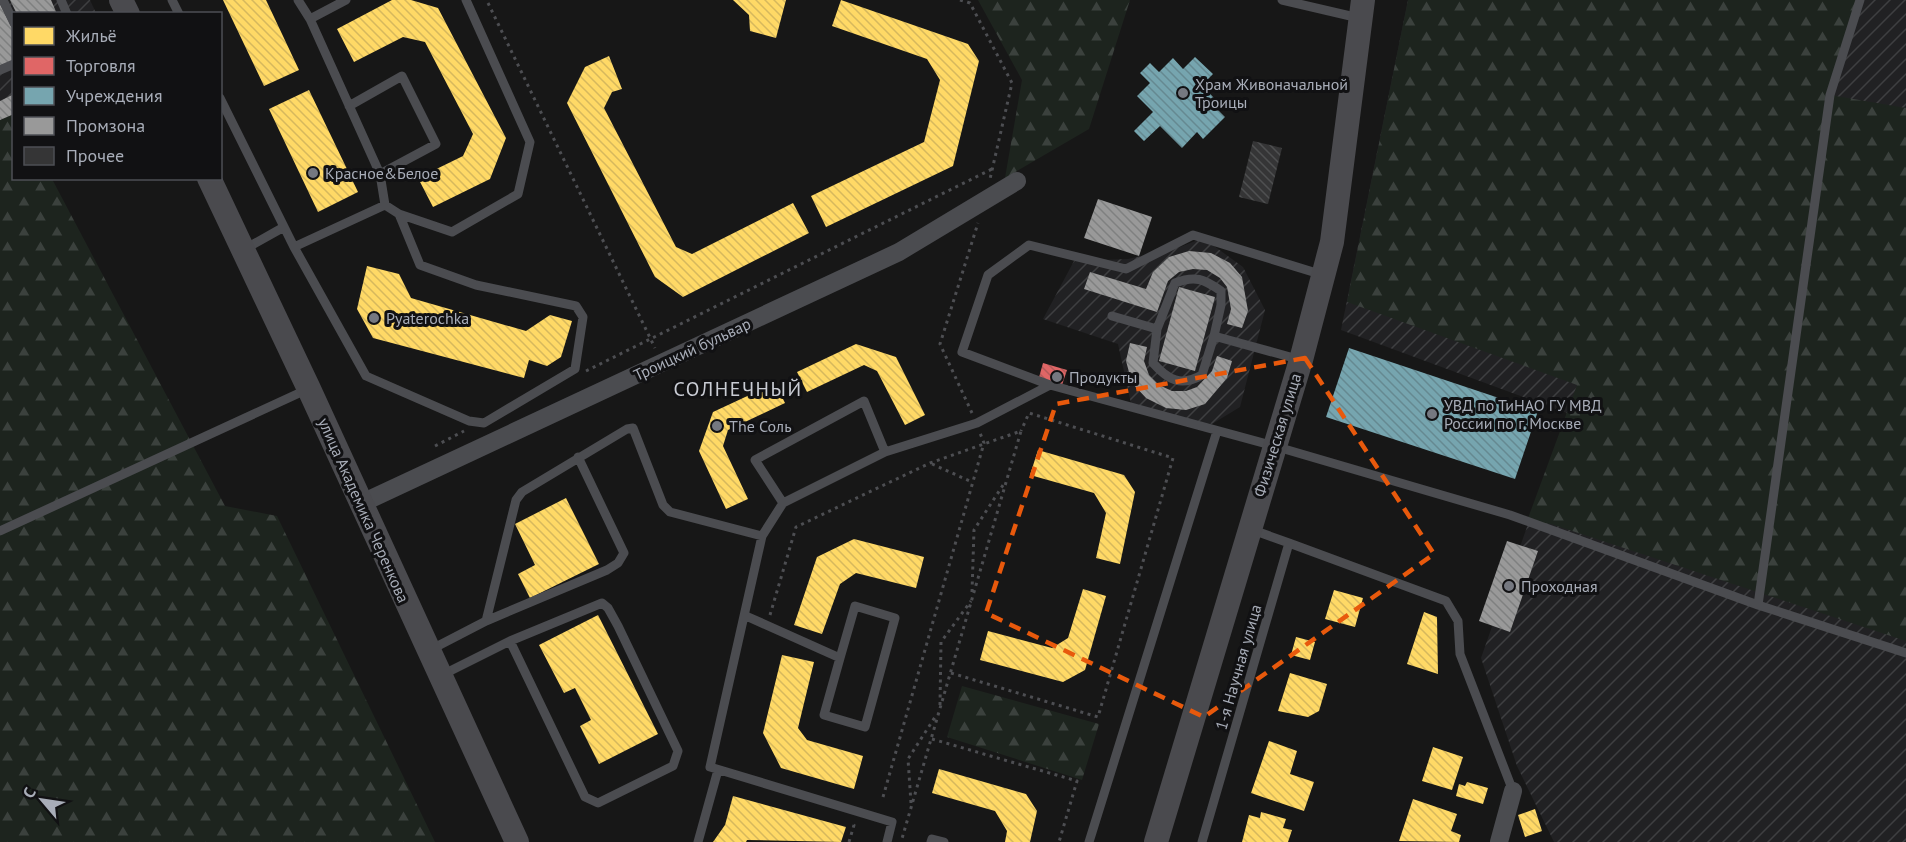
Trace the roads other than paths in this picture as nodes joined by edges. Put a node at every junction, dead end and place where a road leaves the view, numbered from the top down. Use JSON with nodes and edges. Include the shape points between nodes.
{"nodes":[{"id":1,"x":3,"y":0,"type":"edge"},
{"id":2,"x":298,"y":0,"type":"edge"},
{"id":3,"x":346,"y":0,"type":"edge"},
{"id":4,"x":465,"y":0,"type":"edge"},
{"id":5,"x":1282,"y":0,"type":"edge"},
{"id":6,"x":1860,"y":0,"type":"edge"},
{"id":7,"x":1362,"y":9,"type":"edge"},
{"id":8,"x":12,"y":19,"type":"edge"},
{"id":9,"x":310,"y":19,"type":"junction"},
{"id":10,"x":222,"y":102,"type":"edge"},
{"id":11,"x":349,"y":106,"type":"junction"},
{"id":12,"x":380,"y":174,"type":"junction"},
{"id":13,"x":209,"y":180,"type":"edge"},
{"id":14,"x":1017,"y":181,"type":"dead end"},
{"id":15,"x":385,"y":205,"type":"junction"},
{"id":16,"x":399,"y":214,"type":"junction"},
{"id":17,"x":284,"y":227,"type":"junction"},
{"id":18,"x":294,"y":247,"type":"junction"},
{"id":19,"x":243,"y":250,"type":"junction"},
{"id":20,"x":1323,"y":275,"type":"junction"},
{"id":21,"x":1112,"y":316,"type":"dead end"},
{"id":22,"x":1157,"y":329,"type":"junction"},
{"id":23,"x":1214,"y":336,"type":"junction"},
{"id":24,"x":1301,"y":360,"type":"junction"},
{"id":25,"x":1050,"y":385,"type":"junction"},
{"id":26,"x":309,"y":389,"type":"junction"},
{"id":27,"x":1217,"y":431,"type":"junction"},
{"id":28,"x":1274,"y":446,"type":"junction"},
{"id":29,"x":885,"y":453,"type":"junction"},
{"id":30,"x":578,"y":457,"type":"junction"},
{"id":31,"x":783,"y":503,"type":"junction"},
{"id":32,"x":360,"y":504,"type":"junction"},
{"id":33,"x":1248,"y":528,"type":"junction"},
{"id":34,"x":0,"y":531,"type":"edge"},
{"id":35,"x":762,"y":536,"type":"junction"},
{"id":36,"x":1289,"y":543,"type":"junction"},
{"id":37,"x":1758,"y":605,"type":"junction"},
{"id":38,"x":746,"y":616,"type":"junction"},
{"id":39,"x":486,"y":621,"type":"junction"},
{"id":40,"x":510,"y":641,"type":"junction"},
{"id":41,"x":428,"y":651,"type":"junction"},
{"id":42,"x":1906,"y":653,"type":"edge"},
{"id":43,"x":840,"y":658,"type":"junction"},
{"id":44,"x":440,"y":676,"type":"junction"},
{"id":45,"x":718,"y":770,"type":"junction"},
{"id":46,"x":1513,"y":791,"type":"joint"},
{"id":47,"x":517,"y":842,"type":"edge"},
{"id":48,"x":698,"y":842,"type":"edge"},
{"id":49,"x":887,"y":842,"type":"edge"},
{"id":50,"x":931,"y":842,"type":"edge"},
{"id":51,"x":944,"y":842,"type":"edge"},
{"id":52,"x":1089,"y":842,"type":"edge"},
{"id":53,"x":1156,"y":842,"type":"edge"},
{"id":54,"x":1202,"y":842,"type":"edge"},
{"id":55,"x":1499,"y":842,"type":"edge"}],
"edges":[{"from":1,"to":8,"type":"lane"},
{"from":2,"to":9,"type":"lane"},
{"from":3,"to":9,"type":"lane"},
{"from":4,"to":16,"type":"lane","via":[[530,142],[518,194],[452,232]]},
{"from":5,"to":7,"type":"lane"},
{"from":6,"to":37,"type":"lane","via":[[1830,95]]},
{"from":7,"to":20,"type":"street","name":"Физическая улица","via":[[1332,242]]},
{"from":9,"to":11,"type":"lane"},
{"from":10,"to":17,"type":"lane"},
{"from":11,"to":12,"type":"lane"},
{"from":11,"to":12,"type":"lane","via":[[402,76],[436,144]]},
{"from":12,"to":15,"type":"lane"},
{"from":13,"to":19,"type":"street","name":"улица Академика Черенкова"},
{"from":14,"to":32,"type":"street","name":"Троицкий бульвар","via":[[900,252]]},
{"from":15,"to":16,"type":"lane"},
{"from":15,"to":18,"type":"lane"},
{"from":16,"to":18,"type":"lane","via":[[420,266],[476,285],[576,306],[583,317],[575,369],[481,423],[469,422],[366,376]]},
{"from":17,"to":18,"type":"lane"},
{"from":17,"to":19,"type":"lane"},
{"from":19,"to":26,"type":"street","name":"улица Академика Черенкова"},
{"from":20,"to":24,"type":"street","name":"Физическая улица"},
{"from":20,"to":25,"type":"lane","via":[[1193,235],[1126,269],[1029,245],[988,275],[962,352]]},
{"from":21,"to":22,"type":"lane"},
{"from":22,"to":23,"type":"lane","via":[[1153,363],[1163,375],[1177,382],[1202,375]]},
{"from":22,"to":23,"type":"lane","via":[[1175,283],[1203,279],[1221,291]]},
{"from":23,"to":24,"type":"lane"},
{"from":24,"to":28,"type":"street","name":"Физическая улица"},
{"from":25,"to":27,"type":"lane"},
{"from":25,"to":29,"type":"lane","via":[[977,423]]},
{"from":26,"to":32,"type":"street","name":"улица Академика Черенкова"},
{"from":26,"to":34,"type":"lane"},
{"from":27,"to":28,"type":"lane"},
{"from":27,"to":52,"type":"lane"},
{"from":28,"to":33,"type":"street","name":"Физическая улица"},
{"from":28,"to":37,"type":"lane","via":[[1510,515]]},
{"from":29,"to":31,"type":"lane"},
{"from":29,"to":31,"type":"lane","via":[[864,401],[755,460]]},
{"from":30,"to":35,"type":"lane","via":[[633,428],[663,505],[670,512]]},
{"from":30,"to":39,"type":"lane","via":[[522,492],[516,500]]},
{"from":30,"to":39,"type":"lane","via":[[624,553],[607,570]]},
{"from":31,"to":35,"type":"lane"},
{"from":32,"to":41,"type":"street","name":"улица Академика Черенкова"},
{"from":33,"to":36,"type":"lane"},
{"from":33,"to":53,"type":"street","name":"Физическая улица"},
{"from":35,"to":38,"type":"lane"},
{"from":36,"to":46,"type":"lane","via":[[1446,601],[1458,621],[1460,654]]},
{"from":36,"to":54,"type":"lane","name":"1-я Научная улица"},
{"from":37,"to":42,"type":"lane"},
{"from":38,"to":43,"type":"lane"},
{"from":38,"to":45,"type":"lane","via":[[710,767]]},
{"from":39,"to":41,"type":"lane"},
{"from":40,"to":40,"type":"lane","via":[[602,603],[618,626],[678,751],[673,766],[598,803],[585,797]]},
{"from":40,"to":44,"type":"lane"},
{"from":41,"to":44,"type":"street","name":"улица Академика Черенкова"},
{"from":43,"to":43,"type":"lane","via":[[855,606],[896,618],[865,727],[824,716]]},
{"from":44,"to":47,"type":"street","name":"улица Академика Черенкова"},
{"from":45,"to":48,"type":"lane"},
{"from":45,"to":49,"type":"lane","via":[[892,822]]},
{"from":46,"to":55,"type":"street"},
{"from":50,"to":51,"type":"lane"}]}
